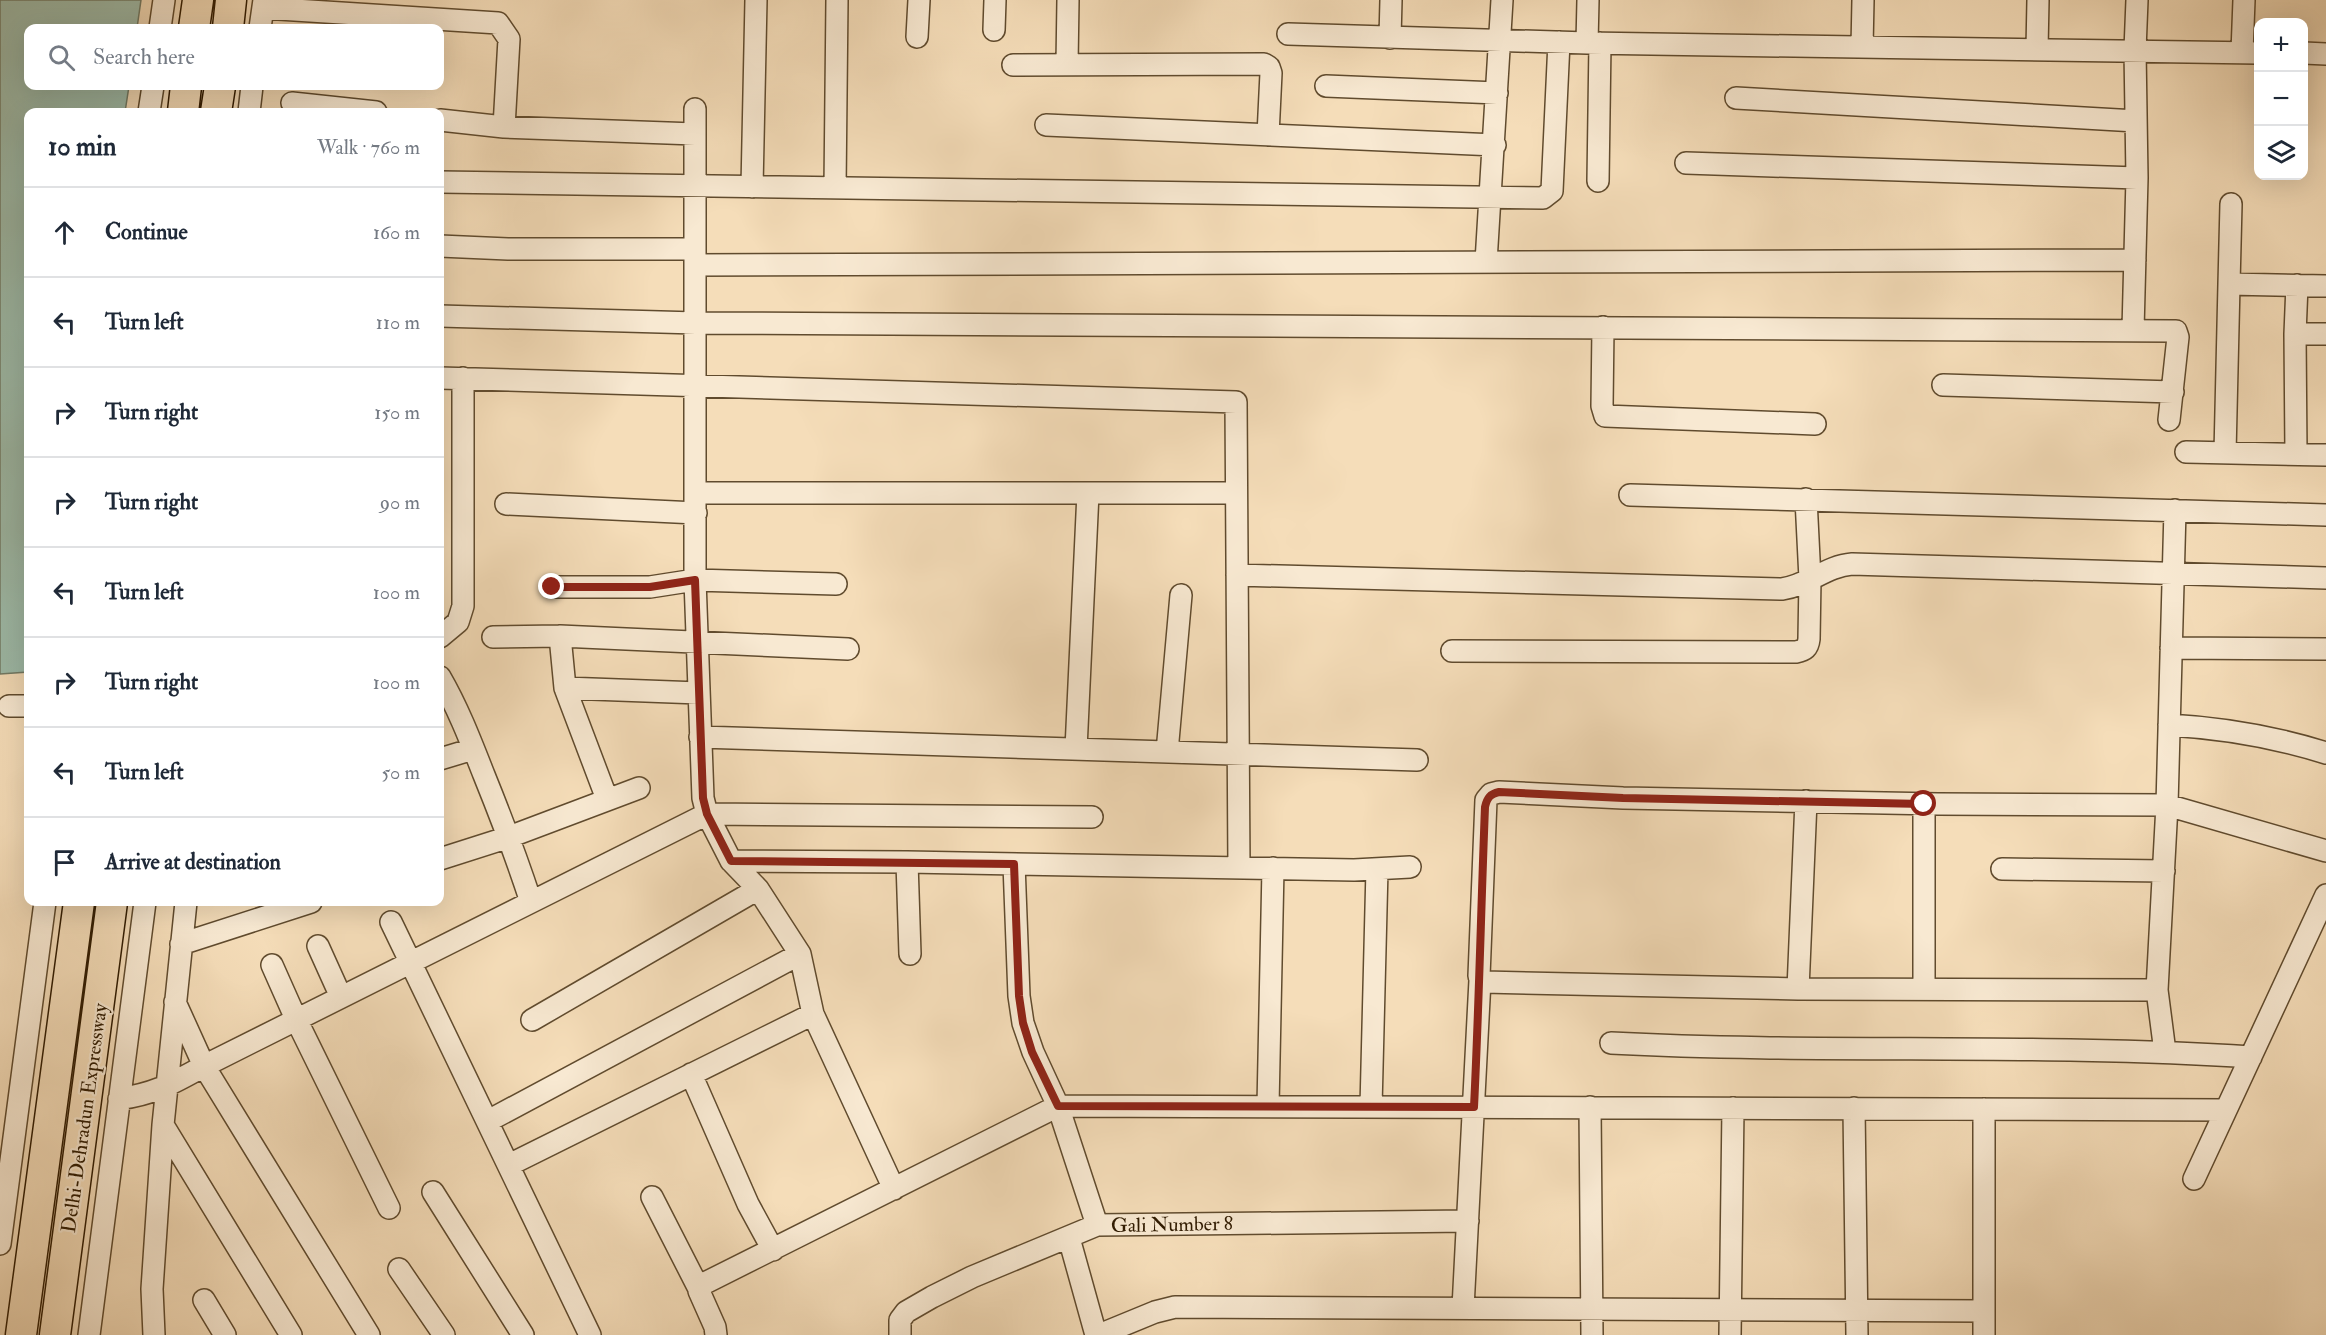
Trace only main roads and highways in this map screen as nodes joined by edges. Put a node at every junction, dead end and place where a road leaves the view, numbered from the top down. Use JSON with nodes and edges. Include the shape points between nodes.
{"nodes":[{"id":1,"x":198,"y":0,"type":"edge"},
{"id":2,"x":231,"y":0,"type":"edge"},
{"id":3,"x":195,"y":24,"type":"edge"},
{"id":4,"x":228,"y":24,"type":"edge"},
{"id":5,"x":186,"y":90,"type":"edge"},
{"id":6,"x":219,"y":90,"type":"edge"},
{"id":7,"x":183,"y":108,"type":"edge"},
{"id":8,"x":217,"y":108,"type":"edge"},
{"id":9,"x":78,"y":906,"type":"edge"},
{"id":10,"x":111,"y":906,"type":"edge"},
{"id":11,"x":21,"y":1335,"type":"edge"},
{"id":12,"x":55,"y":1335,"type":"edge"}],
"edges":[{"from":1,"to":3,"type":"highway"},
{"from":2,"to":4,"type":"highway"},
{"from":5,"to":7,"type":"highway"},
{"from":6,"to":8,"type":"highway"},
{"from":9,"to":11,"type":"highway","name":"Delhi-Dehradun Expressway"},
{"from":10,"to":12,"type":"highway","name":"Delhi-Dehradun Expressway"}]}
